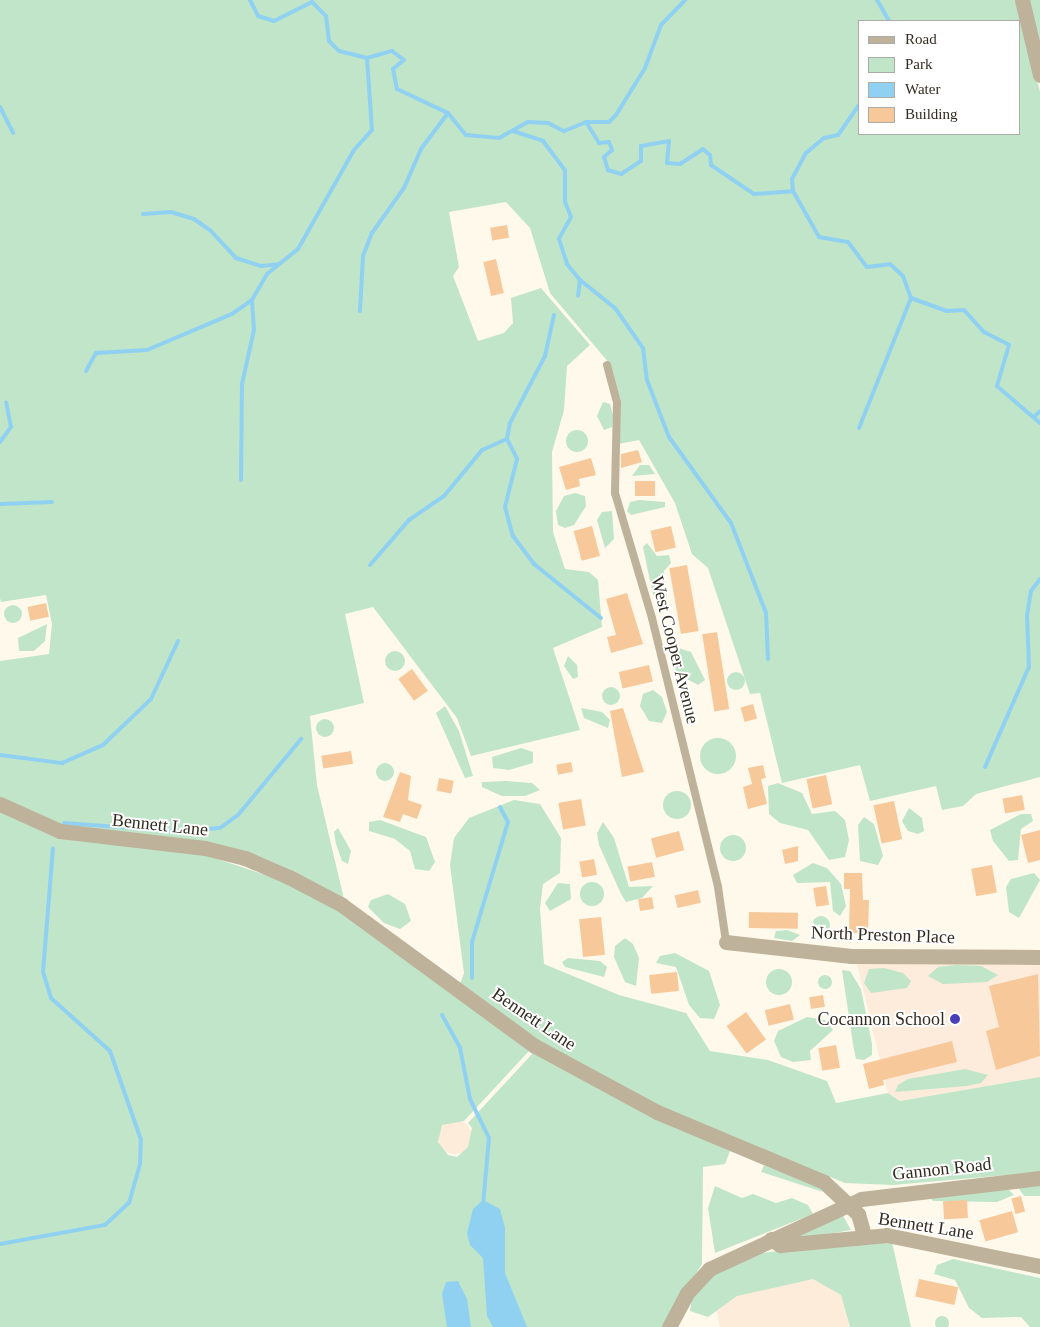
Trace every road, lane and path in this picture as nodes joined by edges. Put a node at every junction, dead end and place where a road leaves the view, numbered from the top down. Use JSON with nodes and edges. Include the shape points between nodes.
{"nodes":[{"id":1,"x":1022,"y":0,"type":"edge"},
{"id":2,"x":1040,"y":75,"type":"edge"},
{"id":3,"x":607,"y":364,"type":"dead end"},
{"id":4,"x":0,"y":804,"type":"edge"},
{"id":5,"x":726,"y":942,"type":"joint"},
{"id":6,"x":1040,"y":957,"type":"edge"},
{"id":7,"x":1040,"y":1178,"type":"edge"},
{"id":8,"x":849,"y":1203,"type":"junction"},
{"id":9,"x":864,"y":1235,"type":"junction"},
{"id":10,"x":771,"y":1239,"type":"junction"},
{"id":11,"x":1040,"y":1266,"type":"edge"},
{"id":12,"x":669,"y":1327,"type":"edge"}],
"edges":[{"from":1,"to":2,"type":"street"},
{"from":3,"to":5,"type":"lane","name":"West Cooper Avenue","via":[[617,403],[615,493],[652,618],[718,887]]},
{"from":4,"to":8,"type":"street","name":"Bennett Lane","via":[[60,831],[205,848],[245,858],[289,877],[342,905],[535,1046],[682,1124],[824,1182]]},
{"from":5,"to":6,"type":"street","name":"North Preston Place","via":[[851,956]]},
{"from":7,"to":8,"type":"street","name":"Gannon Road","via":[[891,1193]]},
{"from":8,"to":9,"type":"street","name":"Bennett Lane","via":[[858,1214]]},
{"from":8,"to":10,"type":"street","name":"Gannon Road"},
{"from":9,"to":10,"type":"street","via":[[780,1245]]},
{"from":9,"to":11,"type":"street","name":"Bennett Lane","via":[[887,1235]]},
{"from":10,"to":12,"type":"street","via":[[724,1259],[698,1278]]}]}
